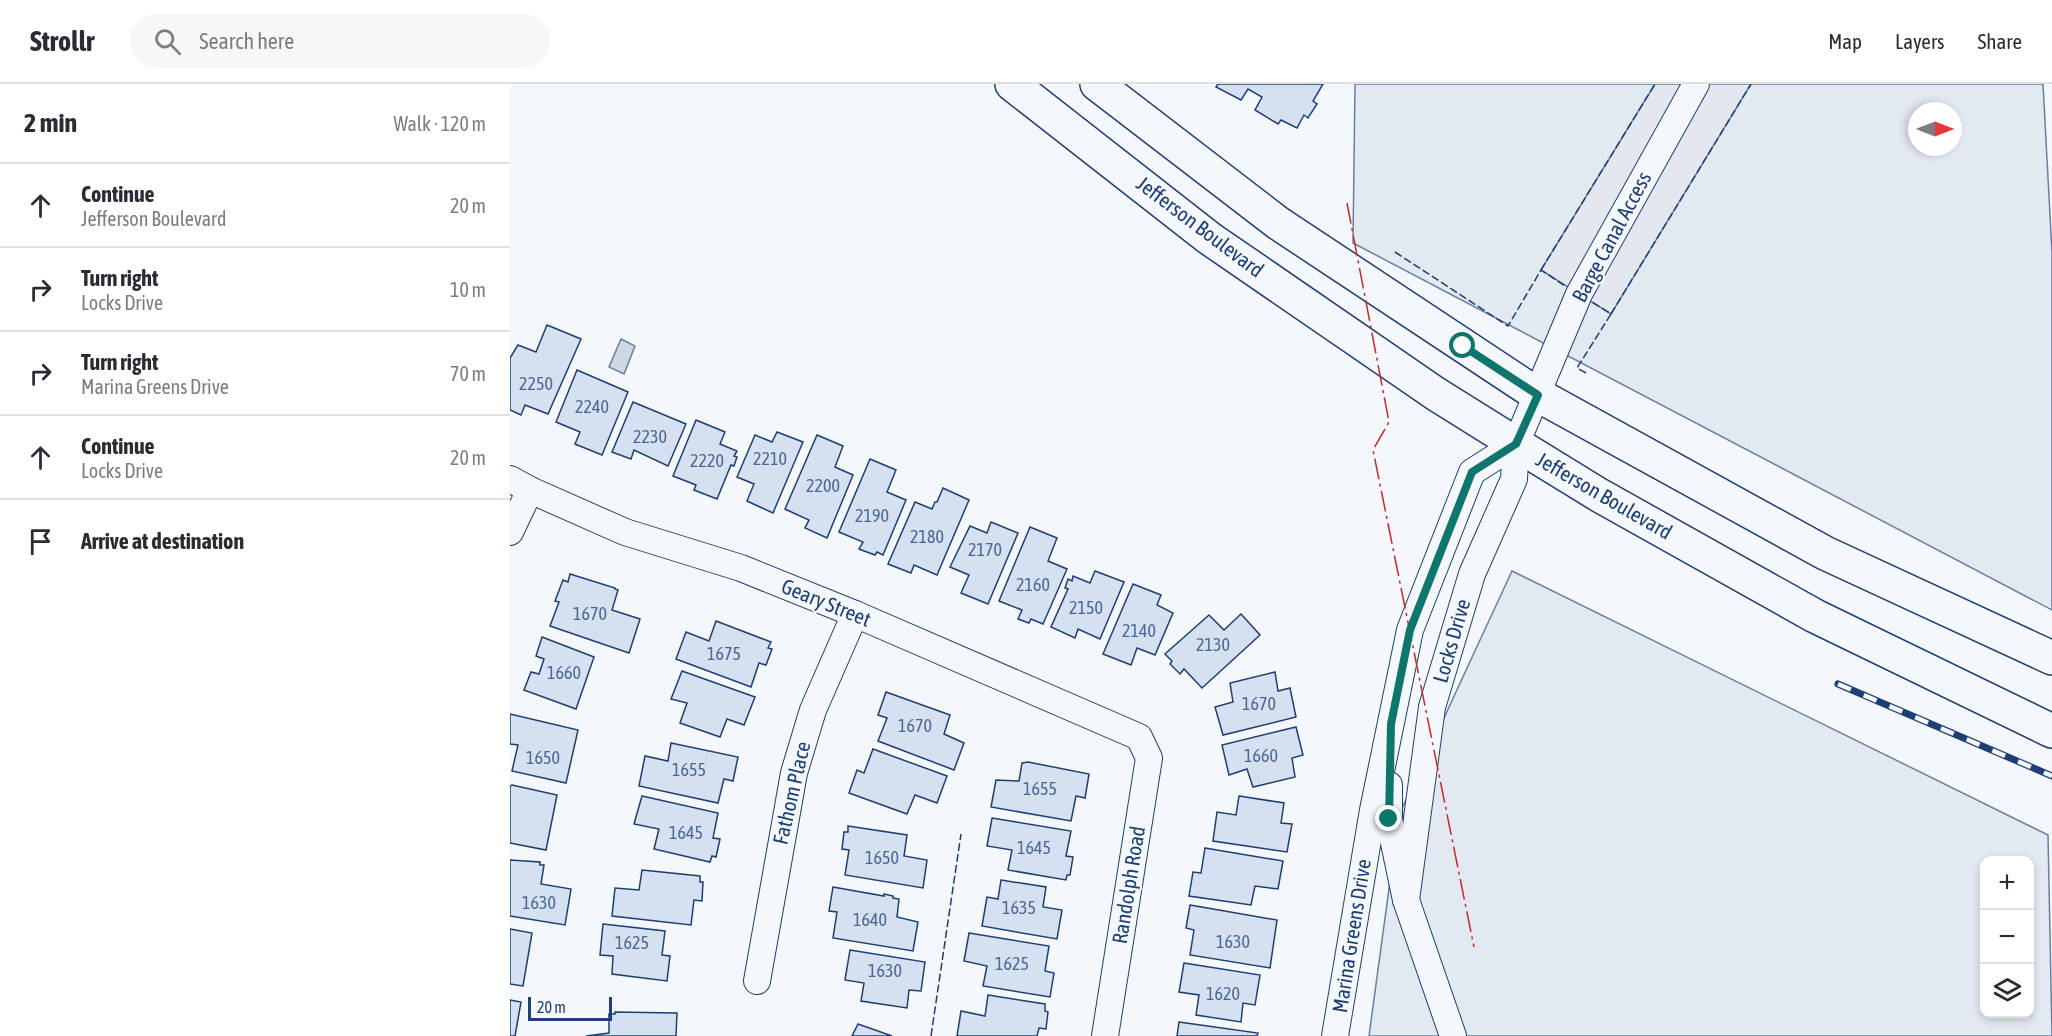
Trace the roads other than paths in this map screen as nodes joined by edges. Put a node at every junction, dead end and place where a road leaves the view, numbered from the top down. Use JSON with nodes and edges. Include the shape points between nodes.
{"nodes":[{"id":1,"x":1012,"y":84,"type":"edge"},
{"id":2,"x":1097,"y":84,"type":"edge"},
{"id":3,"x":1696,"y":84,"type":"edge"},
{"id":4,"x":1538,"y":395,"type":"junction"},
{"id":5,"x":1516,"y":444,"type":"junction"},
{"id":6,"x":520,"y":484,"type":"edge"},
{"id":7,"x":510,"y":532,"type":"edge"},
{"id":8,"x":855,"y":614,"type":"junction"},
{"id":9,"x":2052,"y":658,"type":"edge"},
{"id":10,"x":1391,"y":724,"type":"junction"},
{"id":11,"x":2052,"y":731,"type":"edge"},
{"id":12,"x":1139,"y":737,"type":"joint"},
{"id":13,"x":1406,"y":900,"type":"junction"},
{"id":14,"x":757,"y":981,"type":"dead end"},
{"id":15,"x":1105,"y":1036,"type":"edge"},
{"id":16,"x":1335,"y":1036,"type":"edge"},
{"id":17,"x":1453,"y":1036,"type":"edge"}],
"edges":[{"from":1,"to":5,"type":"main road","name":"Jefferson Boulevard","via":[[1209,238],[1436,394]]},
{"from":2,"to":4,"type":"main road","via":[[1278,223]]},
{"from":3,"to":4,"type":"street","name":"Barge Canal Access","via":[[1579,294]]},
{"from":4,"to":5,"type":"street","name":"Locks Drive"},
{"from":4,"to":9,"type":"main road","via":[[1825,553]]},
{"from":5,"to":10,"type":"street","name":"Marina Greens Drive","via":[[1472,472],[1410,630]]},
{"from":5,"to":11,"type":"main road","name":"Jefferson Boulevard","via":[[1815,616]]},
{"from":5,"to":13,"type":"street","name":"Locks Drive","via":[[1514,479],[1472,574],[1432,707]]},
{"from":6,"to":7,"type":"street"},
{"from":6,"to":8,"type":"street","name":"Geary Street","via":[[626,532],[741,568]]},
{"from":8,"to":12,"type":"street","name":"Geary Street"},
{"from":8,"to":14,"type":"street","name":"Fathom Place","via":[[813,710],[794,773]]},
{"from":10,"to":13,"type":"street","name":"Locks Drive","via":[[1389,819]]},
{"from":10,"to":16,"type":"street","name":"Marina Greens Drive"},
{"from":12,"to":15,"type":"street","name":"Randolph Road","via":[[1149,758]]},
{"from":13,"to":17,"type":"street","name":"Locks Drive"}]}
